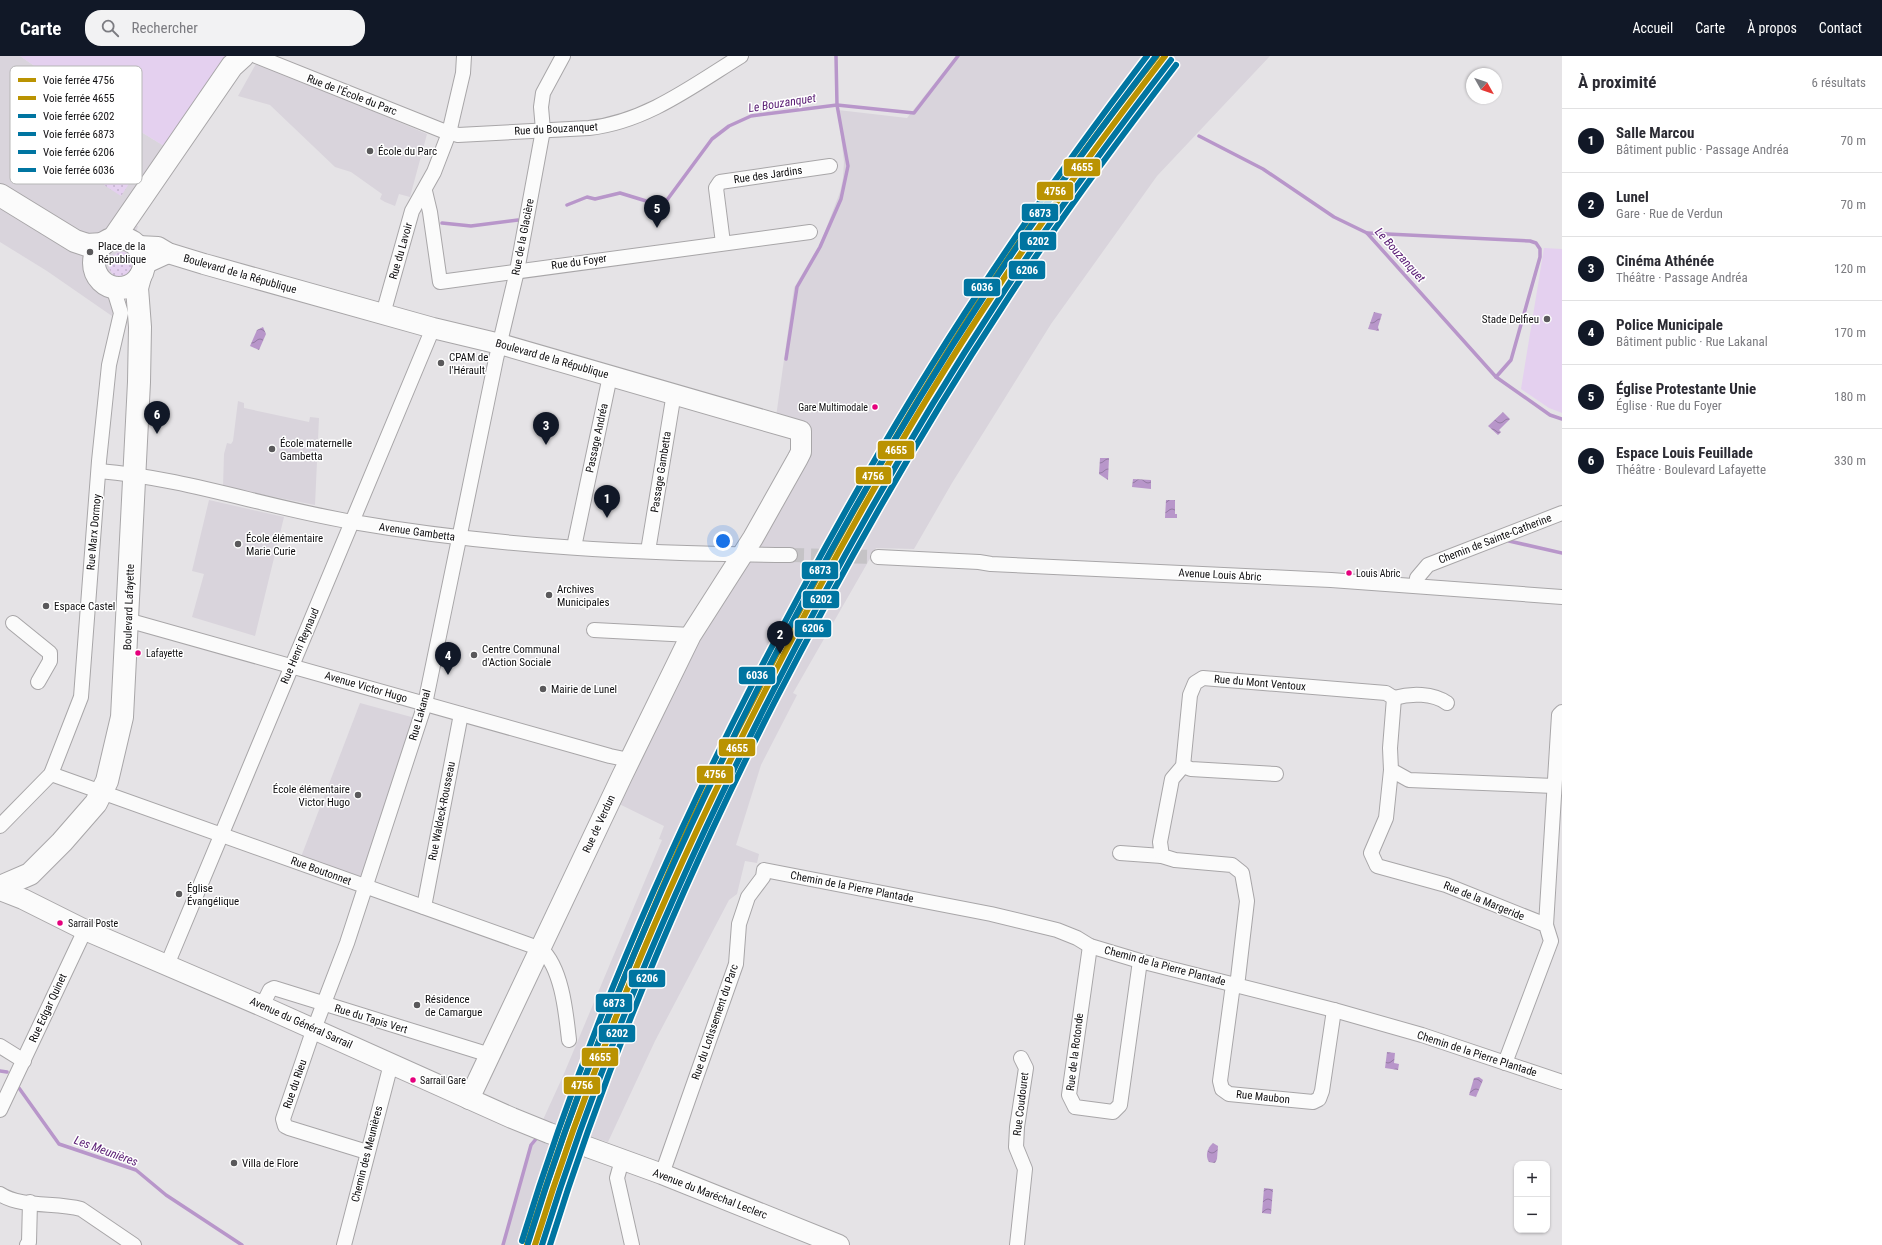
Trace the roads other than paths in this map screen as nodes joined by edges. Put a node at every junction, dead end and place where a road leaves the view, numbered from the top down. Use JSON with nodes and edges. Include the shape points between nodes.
{"nodes":[{"id":1,"x":243,"y":56,"type":"edge"},
{"id":2,"x":256,"y":56,"type":"edge"},
{"id":3,"x":464,"y":56,"type":"edge"},
{"id":4,"x":563,"y":56,"type":"edge"},
{"id":5,"x":742,"y":56,"type":"edge"},
{"id":6,"x":544,"y":130,"type":"junction"},
{"id":7,"x":449,"y":133,"type":"junction"},
{"id":8,"x":830,"y":166,"type":"dead end"},
{"id":9,"x":425,"y":191,"type":"junction"},
{"id":10,"x":0,"y":195,"type":"edge"},
{"id":11,"x":0,"y":206,"type":"edge"},
{"id":12,"x":810,"y":232,"type":"dead end"},
{"id":13,"x":723,"y":243,"type":"junction"},
{"id":14,"x":128,"y":252,"type":"junction"},
{"id":15,"x":95,"y":264,"type":"junction"},
{"id":16,"x":517,"y":271,"type":"junction"},
{"id":17,"x":114,"y":287,"type":"junction"},
{"id":18,"x":383,"y":314,"type":"junction"},
{"id":19,"x":433,"y":328,"type":"junction"},
{"id":20,"x":500,"y":344,"type":"junction"},
{"id":21,"x":610,"y":376,"type":"junction"},
{"id":22,"x":674,"y":394,"type":"junction"},
{"id":23,"x":99,"y":471,"type":"junction"},
{"id":24,"x":135,"y":474,"type":"junction"},
{"id":25,"x":1562,"y":513,"type":"edge"},
{"id":26,"x":352,"y":522,"type":"junction"},
{"id":27,"x":459,"y":538,"type":"junction"},
{"id":28,"x":574,"y":547,"type":"junction"},
{"id":29,"x":648,"y":551,"type":"junction"},
{"id":30,"x":741,"y":554,"type":"junction"},
{"id":31,"x":790,"y":555,"type":"tunnel mouth"},
{"id":32,"x":878,"y":557,"type":"tunnel mouth"},
{"id":33,"x":1416,"y":585,"type":"junction"},
{"id":34,"x":1562,"y":597,"type":"edge"},
{"id":35,"x":127,"y":620,"type":"junction"},
{"id":36,"x":13,"y":623,"type":"dead end"},
{"id":37,"x":594,"y":630,"type":"dead end"},
{"id":38,"x":691,"y":635,"type":"junction"},
{"id":39,"x":292,"y":666,"type":"junction"},
{"id":40,"x":38,"y":682,"type":"dead end"},
{"id":41,"x":1394,"y":698,"type":"junction"},
{"id":42,"x":1447,"y":703,"type":"dead end"},
{"id":43,"x":425,"y":704,"type":"junction"},
{"id":44,"x":1562,"y":712,"type":"edge"},
{"id":45,"x":461,"y":714,"type":"junction"},
{"id":46,"x":629,"y":760,"type":"junction"},
{"id":47,"x":1183,"y":766,"type":"junction"},
{"id":48,"x":1392,"y":770,"type":"junction"},
{"id":49,"x":51,"y":774,"type":"junction"},
{"id":50,"x":1276,"y":774,"type":"dead end"},
{"id":51,"x":1554,"y":786,"type":"junction"},
{"id":52,"x":102,"y":793,"type":"junction"},
{"id":53,"x":1557,"y":808,"type":"edge"},
{"id":54,"x":0,"y":826,"type":"edge"},
{"id":55,"x":221,"y":835,"type":"junction"},
{"id":56,"x":1120,"y":853,"type":"dead end"},
{"id":57,"x":1162,"y":856,"type":"junction"},
{"id":58,"x":764,"y":870,"type":"joint"},
{"id":59,"x":24,"y":877,"type":"junction"},
{"id":60,"x":366,"y":887,"type":"junction"},
{"id":61,"x":0,"y":889,"type":"edge"},
{"id":62,"x":23,"y":899,"type":"junction"},
{"id":63,"x":424,"y":907,"type":"junction"},
{"id":64,"x":1546,"y":925,"type":"junction"},
{"id":65,"x":85,"y":930,"type":"junction"},
{"id":66,"x":1090,"y":946,"type":"junction"},
{"id":67,"x":541,"y":949,"type":"junction"},
{"id":68,"x":1140,"y":961,"type":"junction"},
{"id":69,"x":167,"y":965,"type":"junction"},
{"id":70,"x":1234,"y":985,"type":"junction"},
{"id":71,"x":324,"y":1005,"type":"junction"},
{"id":72,"x":262,"y":1006,"type":"junction"},
{"id":73,"x":1334,"y":1010,"type":"junction"},
{"id":74,"x":314,"y":1029,"type":"junction"},
{"id":75,"x":569,"y":1040,"type":"dead end"},
{"id":76,"x":0,"y":1046,"type":"edge"},
{"id":77,"x":490,"y":1055,"type":"junction"},
{"id":78,"x":1021,"y":1058,"type":"dead end"},
{"id":79,"x":24,"y":1061,"type":"junction"},
{"id":80,"x":1505,"y":1063,"type":"junction"},
{"id":81,"x":390,"y":1064,"type":"junction"},
{"id":82,"x":1562,"y":1082,"type":"edge"},
{"id":83,"x":469,"y":1100,"type":"junction"},
{"id":84,"x":0,"y":1110,"type":"edge"},
{"id":85,"x":580,"y":1145,"type":"joint"},
{"id":86,"x":368,"y":1152,"type":"junction"},
{"id":87,"x":622,"y":1160,"type":"junction"},
{"id":88,"x":662,"y":1174,"type":"junction"},
{"id":89,"x":0,"y":1194,"type":"edge"},
{"id":90,"x":30,"y":1202,"type":"junction"},
{"id":91,"x":27,"y":1245,"type":"edge"},
{"id":92,"x":134,"y":1245,"type":"edge"},
{"id":93,"x":344,"y":1245,"type":"edge"},
{"id":94,"x":632,"y":1245,"type":"edge"},
{"id":95,"x":839,"y":1245,"type":"edge"},
{"id":96,"x":1017,"y":1245,"type":"edge"}],
"edges":[{"from":1,"to":14,"type":"main road","name":"Boulevard Lafayette","via":[[232,66],[130,218]]},
{"from":2,"to":7,"type":"street","name":"Rue de l'École du Parc"},
{"from":3,"to":7,"type":"street","via":[[463,73]]},
{"from":4,"to":6,"type":"street","name":"Rue de la Glacière","via":[[543,93],[541,107]]},
{"from":5,"to":6,"type":"street","name":"Rue du Bouzanquet","via":[[661,105],[636,117],[603,126]]},
{"from":6,"to":7,"type":"street","name":"Rue du Bouzanquet","via":[[458,135]]},
{"from":6,"to":16,"type":"street","name":"Rue de la Glacière"},
{"from":7,"to":9,"type":"street","name":"Rue du Lavoir"},
{"from":8,"to":13,"type":"street","name":"Rue des Jardins","via":[[720,182],[716,188]]},
{"from":9,"to":16,"type":"street","name":"Rue du Foyer","via":[[440,282]]},
{"from":9,"to":18,"type":"street","name":"Rue du Lavoir","via":[[412,211]]},
{"from":10,"to":14,"type":"main road","via":[[75,241]]},
{"from":11,"to":15,"type":"main road"},
{"from":12,"to":13,"type":"street","name":"Rue du Foyer"},
{"from":13,"to":16,"type":"street","name":"Rue du Foyer"},
{"from":14,"to":15,"type":"main road","via":[[95,257]]},
{"from":14,"to":17,"type":"main road","via":[[128,286]]},
{"from":14,"to":18,"type":"main road","name":"Boulevard de la République","via":[[158,247],[168,253]]},
{"from":14,"to":24,"type":"main road","name":"Boulevard Lafayette","via":[[137,288],[140,327]]},
{"from":15,"to":17,"type":"main road","via":[[98,277]]},
{"from":16,"to":20,"type":"street","name":"Rue de la Glacière"},
{"from":17,"to":23,"type":"street","name":"Rue Marx Dormoy","via":[[121,313],[109,365]]},
{"from":18,"to":19,"type":"main road","name":"Boulevard de la République"},
{"from":19,"to":20,"type":"main road","name":"Boulevard de la République"},
{"from":19,"to":26,"type":"street","name":"Rue Henri Reynaud"},
{"from":20,"to":21,"type":"main road","name":"Boulevard de la République"},
{"from":20,"to":27,"type":"street","name":"Rue Lakanal"},
{"from":21,"to":22,"type":"main road","name":"Boulevard de la République"},
{"from":21,"to":28,"type":"street","name":"Passage Andréa"},
{"from":22,"to":29,"type":"street","name":"Passage Gambetta"},
{"from":22,"to":30,"type":"main road","name":"Boulevard de la République","via":[[801,431],[801,452]]},
{"from":23,"to":24,"type":"street","name":"Avenue Gambetta"},
{"from":23,"to":49,"type":"street","name":"Rue Marx Dormoy","via":[[81,697]]},
{"from":24,"to":26,"type":"street","name":"Avenue Gambetta"},
{"from":24,"to":35,"type":"main road","name":"Boulevard Lafayette"},
{"from":25,"to":33,"type":"street","name":"Chemin de Sainte-Catherine","via":[[1428,565],[1417,578]]},
{"from":26,"to":27,"type":"street","name":"Avenue Gambetta"},
{"from":26,"to":39,"type":"street","name":"Rue Henri Reynaud"},
{"from":27,"to":28,"type":"street","name":"Avenue Gambetta"},
{"from":27,"to":43,"type":"street","name":"Rue Lakanal"},
{"from":28,"to":29,"type":"street","name":"Avenue Gambetta"},
{"from":29,"to":30,"type":"street","name":"Avenue Gambetta"},
{"from":30,"to":31,"type":"street"},
{"from":30,"to":38,"type":"main road","name":"Rue de Verdun"},
{"from":32,"to":33,"type":"street","name":"Avenue Louis Abric"},
{"from":33,"to":34,"type":"street","name":"Avenue Louis Abric"},
{"from":35,"to":39,"type":"street","name":"Avenue Victor Hugo"},
{"from":35,"to":52,"type":"main road","name":"Boulevard Lafayette","via":[[122,717]]},
{"from":36,"to":40,"type":"street","via":[[50,653],[50,661]]},
{"from":37,"to":38,"type":"street"},
{"from":38,"to":46,"type":"main road","name":"Rue de Verdun"},
{"from":39,"to":43,"type":"street","name":"Avenue Victor Hugo"},
{"from":39,"to":55,"type":"street","name":"Rue Henri Reynaud"},
{"from":41,"to":42,"type":"street","via":[[1405,695],[1438,696]]},
{"from":41,"to":47,"type":"street","name":"Rue du Mont Ventoux","via":[[1386,693],[1203,678],[1195,683],[1190,695]]},
{"from":41,"to":48,"type":"street","via":[[1390,748]]},
{"from":43,"to":45,"type":"street","name":"Avenue Victor Hugo"},
{"from":43,"to":60,"type":"street","name":"Rue Lakanal"},
{"from":44,"to":51,"type":"street","via":[[1559,715]]},
{"from":45,"to":46,"type":"street","name":"Avenue Victor Hugo"},
{"from":45,"to":63,"type":"street","name":"Rue Waldeck-Rousseau"},
{"from":46,"to":67,"type":"main road","name":"Rue de Verdun"},
{"from":47,"to":50,"type":"street","via":[[1191,769]]},
{"from":47,"to":57,"type":"street","via":[[1172,779],[1160,842]]},
{"from":48,"to":51,"type":"street","via":[[1409,780]]},
{"from":48,"to":64,"type":"street","name":"Rue de la Margeride","via":[[1386,818],[1371,853],[1377,866],[1446,885]]},
{"from":49,"to":52,"type":"street","name":"Rue Boutonnet"},
{"from":49,"to":54,"type":"street"},
{"from":51,"to":53,"type":"street"},
{"from":52,"to":55,"type":"street","name":"Rue Boutonnet"},
{"from":52,"to":59,"type":"main road","name":"Boulevard Lafayette","via":[[62,842]]},
{"from":53,"to":64,"type":"street"},
{"from":55,"to":60,"type":"street","name":"Rue Boutonnet"},
{"from":55,"to":69,"type":"street","name":"Rue Henri Reynaud"},
{"from":56,"to":57,"type":"street"},
{"from":57,"to":70,"type":"street","via":[[1175,860],[1232,865],[1242,873],[1247,901],[1238,978]]},
{"from":58,"to":66,"type":"street","name":"Chemin de la Pierre Plantade","via":[[991,914],[1057,930]]},
{"from":58,"to":88,"type":"street","name":"Rue du Lotissement du Parc","via":[[763,877],[748,897],[739,924],[736,964]]},
{"from":59,"to":61,"type":"main road","name":"Boulevard Lafayette"},
{"from":59,"to":62,"type":"main road"},
{"from":60,"to":63,"type":"street","name":"Rue Boutonnet"},
{"from":60,"to":71,"type":"street","name":"Rue Lakanal"},
{"from":61,"to":62,"type":"main road","name":"Avenue du Général Sarrail"},
{"from":62,"to":65,"type":"main road","name":"Avenue du Général Sarrail"},
{"from":63,"to":67,"type":"street","name":"Rue Boutonnet"},
{"from":64,"to":80,"type":"street","via":[[1551,941]]},
{"from":65,"to":69,"type":"main road","name":"Avenue du Général Sarrail"},
{"from":65,"to":79,"type":"street","name":"Rue Edgar Quinet"},
{"from":66,"to":68,"type":"street","name":"Chemin de la Pierre Plantade"},
{"from":66,"to":68,"type":"street","name":"Rue de la Rotonde","via":[[1069,1096],[1075,1107],[1113,1112],[1120,1105]]},
{"from":67,"to":75,"type":"street","via":[[547,955],[556,975]]},
{"from":67,"to":77,"type":"main road","name":"Rue de Verdun"},
{"from":68,"to":70,"type":"street","name":"Chemin de la Pierre Plantade"},
{"from":69,"to":72,"type":"main road","name":"Avenue du Général Sarrail"},
{"from":70,"to":73,"type":"street","name":"Chemin de la Pierre Plantade"},
{"from":70,"to":73,"type":"street","name":"Rue Maubon","via":[[1220,1081],[1222,1089],[1229,1094],[1313,1102],[1319,1099]]},
{"from":71,"to":72,"type":"street","name":"Rue du Tapis Vert","via":[[274,988],[270,990]]},
{"from":71,"to":74,"type":"street","name":"Rue Lakanal"},
{"from":71,"to":77,"type":"street","name":"Rue du Tapis Vert"},
{"from":72,"to":74,"type":"main road","name":"Avenue du Général Sarrail"},
{"from":73,"to":80,"type":"street","name":"Chemin de la Pierre Plantade","via":[[1422,1035]]},
{"from":74,"to":81,"type":"main road","name":"Avenue du Général Sarrail"},
{"from":74,"to":86,"type":"street","name":"Rue du Rieu","via":[[283,1119],[284,1126]]},
{"from":76,"to":79,"type":"street"},
{"from":77,"to":83,"type":"main road","name":"Rue de Verdun"},
{"from":78,"to":96,"type":"street","name":"Rue Coudouret","via":[[1026,1068],[1016,1147],[1025,1169]]},
{"from":79,"to":84,"type":"street","name":"Rue Edgar Quinet"},
{"from":80,"to":82,"type":"street","name":"Chemin de la Pierre Plantade"},
{"from":81,"to":83,"type":"main road","name":"Avenue du Général Sarrail"},
{"from":81,"to":86,"type":"street","name":"Chemin des Meunières"},
{"from":83,"to":85,"type":"main road","name":"Avenue du Général Sarrail"},
{"from":85,"to":87,"type":"main road","name":"Avenue du Maréchal Leclerc"},
{"from":86,"to":93,"type":"street","name":"Chemin des Meunières"},
{"from":87,"to":88,"type":"main road","name":"Avenue du Maréchal Leclerc"},
{"from":87,"to":94,"type":"street","via":[[618,1178]]},
{"from":88,"to":95,"type":"main road","name":"Avenue du Maréchal Leclerc"},
{"from":89,"to":90,"type":"street","via":[[13,1201]]},
{"from":90,"to":91,"type":"street"},
{"from":90,"to":92,"type":"street","via":[[81,1209]]}]}
